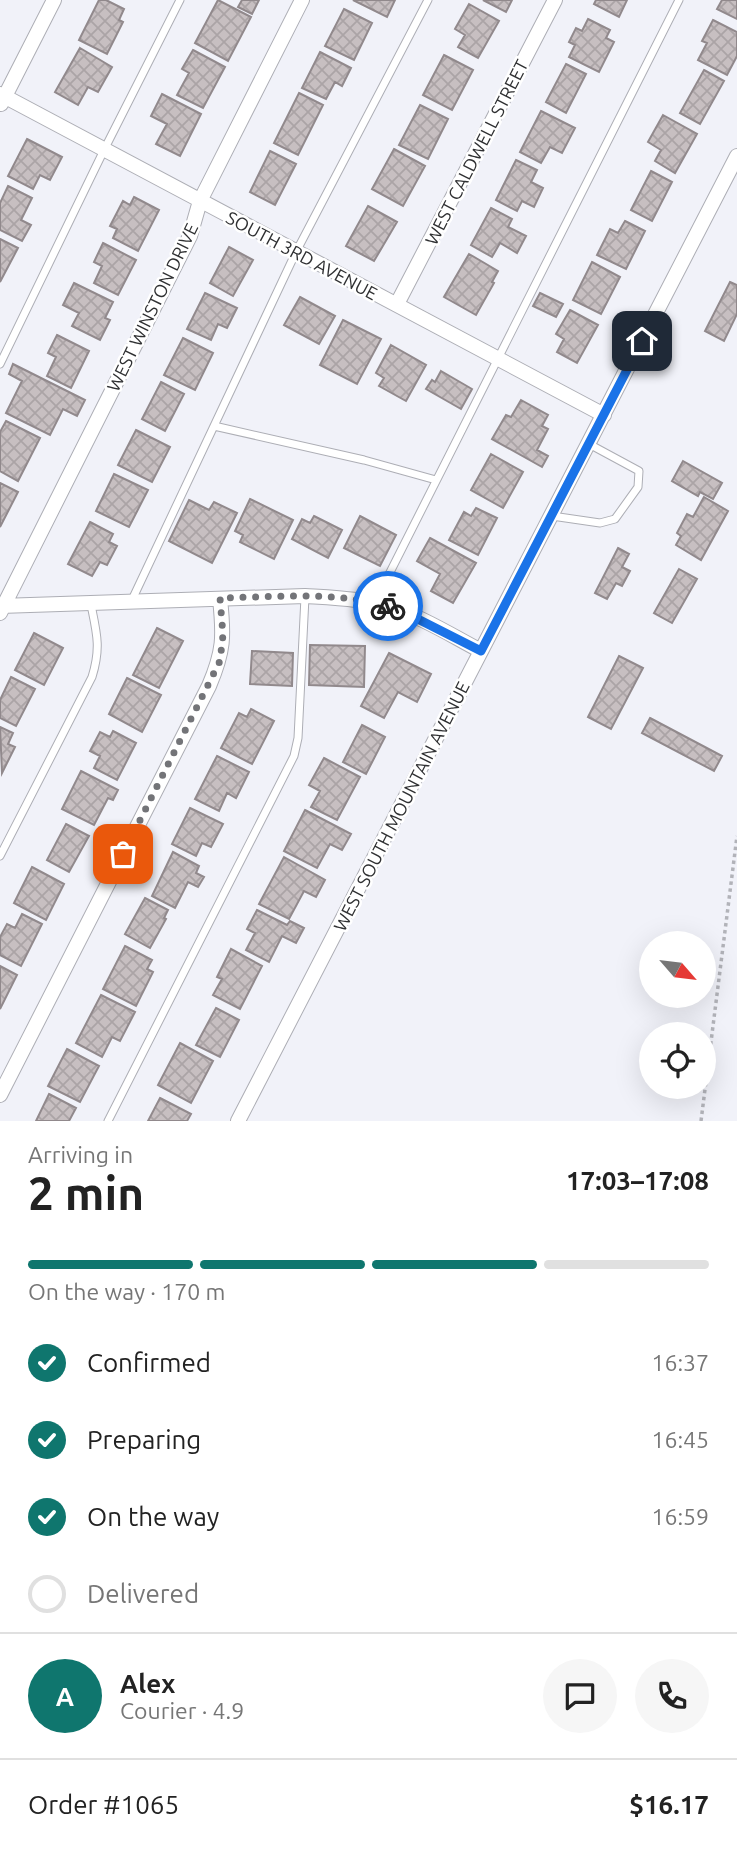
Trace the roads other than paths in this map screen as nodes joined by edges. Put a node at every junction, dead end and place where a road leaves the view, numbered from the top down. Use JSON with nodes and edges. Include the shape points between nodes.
{"nodes":[{"id":1,"x":54,"y":0,"type":"edge"},
{"id":2,"x":180,"y":0,"type":"edge"},
{"id":3,"x":302,"y":0,"type":"edge"},
{"id":4,"x":428,"y":0,"type":"edge"},
{"id":5,"x":555,"y":0,"type":"edge"},
{"id":6,"x":679,"y":0,"type":"edge"},
{"id":7,"x":1,"y":99,"type":"edge"},
{"id":8,"x":104,"y":150,"type":"junction"},
{"id":9,"x":737,"y":156,"type":"edge"},
{"id":10,"x":200,"y":201,"type":"junction"},
{"id":11,"x":296,"y":252,"type":"junction"},
{"id":12,"x":397,"y":304,"type":"junction"},
{"id":13,"x":498,"y":360,"type":"junction"},
{"id":14,"x":0,"y":365,"type":"edge"},
{"id":15,"x":604,"y":415,"type":"junction"},
{"id":16,"x":214,"y":426,"type":"junction"},
{"id":17,"x":589,"y":444,"type":"junction"},
{"id":18,"x":436,"y":480,"type":"junction"},
{"id":19,"x":552,"y":516,"type":"junction"},
{"id":20,"x":304,"y":596,"type":"junction"},
{"id":21,"x":220,"y":598,"type":"junction"},
{"id":22,"x":131,"y":603,"type":"junction"},
{"id":23,"x":375,"y":603,"type":"junction"},
{"id":24,"x":91,"y":605,"type":"junction"},
{"id":25,"x":1,"y":609,"type":"edge"},
{"id":26,"x":481,"y":651,"type":"junction"},
{"id":27,"x":0,"y":856,"type":"edge"},
{"id":28,"x":0,"y":1095,"type":"edge"},
{"id":29,"x":108,"y":1121,"type":"edge"},
{"id":30,"x":238,"y":1121,"type":"edge"}],
"edges":[{"from":1,"to":7,"type":"street"},
{"from":2,"to":8,"type":"lane"},
{"from":3,"to":10,"type":"street","name":"WEST WINSTON DRIVE"},
{"from":4,"to":11,"type":"lane"},
{"from":5,"to":12,"type":"street","name":"WEST CALDWELL STREET"},
{"from":6,"to":13,"type":"lane"},
{"from":7,"to":8,"type":"street","name":"SOUTH 3RD AVENUE"},
{"from":8,"to":10,"type":"street","name":"SOUTH 3RD AVENUE"},
{"from":8,"to":14,"type":"lane"},
{"from":9,"to":15,"type":"street","name":"WEST SOUTH MOUNTAIN AVENUE"},
{"from":10,"to":11,"type":"street","name":"SOUTH 3RD AVENUE"},
{"from":10,"to":25,"type":"street","name":"WEST WINSTON DRIVE","via":[[190,236]]},
{"from":11,"to":12,"type":"street","name":"SOUTH 3RD AVENUE"},
{"from":11,"to":16,"type":"lane"},
{"from":12,"to":13,"type":"street","name":"SOUTH 3RD AVENUE"},
{"from":13,"to":15,"type":"street","name":"SOUTH 3RD AVENUE"},
{"from":13,"to":18,"type":"lane"},
{"from":15,"to":17,"type":"street","name":"WEST SOUTH MOUNTAIN AVENUE"},
{"from":16,"to":18,"type":"lane"},
{"from":16,"to":22,"type":"lane"},
{"from":17,"to":19,"type":"street","name":"WEST SOUTH MOUNTAIN AVENUE"},
{"from":17,"to":19,"type":"lane","via":[[639,471],[638,487],[615,520],[600,523]]},
{"from":18,"to":23,"type":"lane"},
{"from":19,"to":26,"type":"street","name":"WEST SOUTH MOUNTAIN AVENUE"},
{"from":20,"to":21,"type":"street"},
{"from":20,"to":23,"type":"street"},
{"from":20,"to":29,"type":"lane","via":[[294,756]]},
{"from":21,"to":22,"type":"street"},
{"from":21,"to":28,"type":"street","via":[[220,661]]},
{"from":22,"to":24,"type":"street"},
{"from":23,"to":26,"type":"street","via":[[400,610]]},
{"from":24,"to":25,"type":"street"},
{"from":24,"to":27,"type":"lane","via":[[99,641],[92,677]]},
{"from":26,"to":30,"type":"street","name":"WEST SOUTH MOUNTAIN AVENUE"}]}
